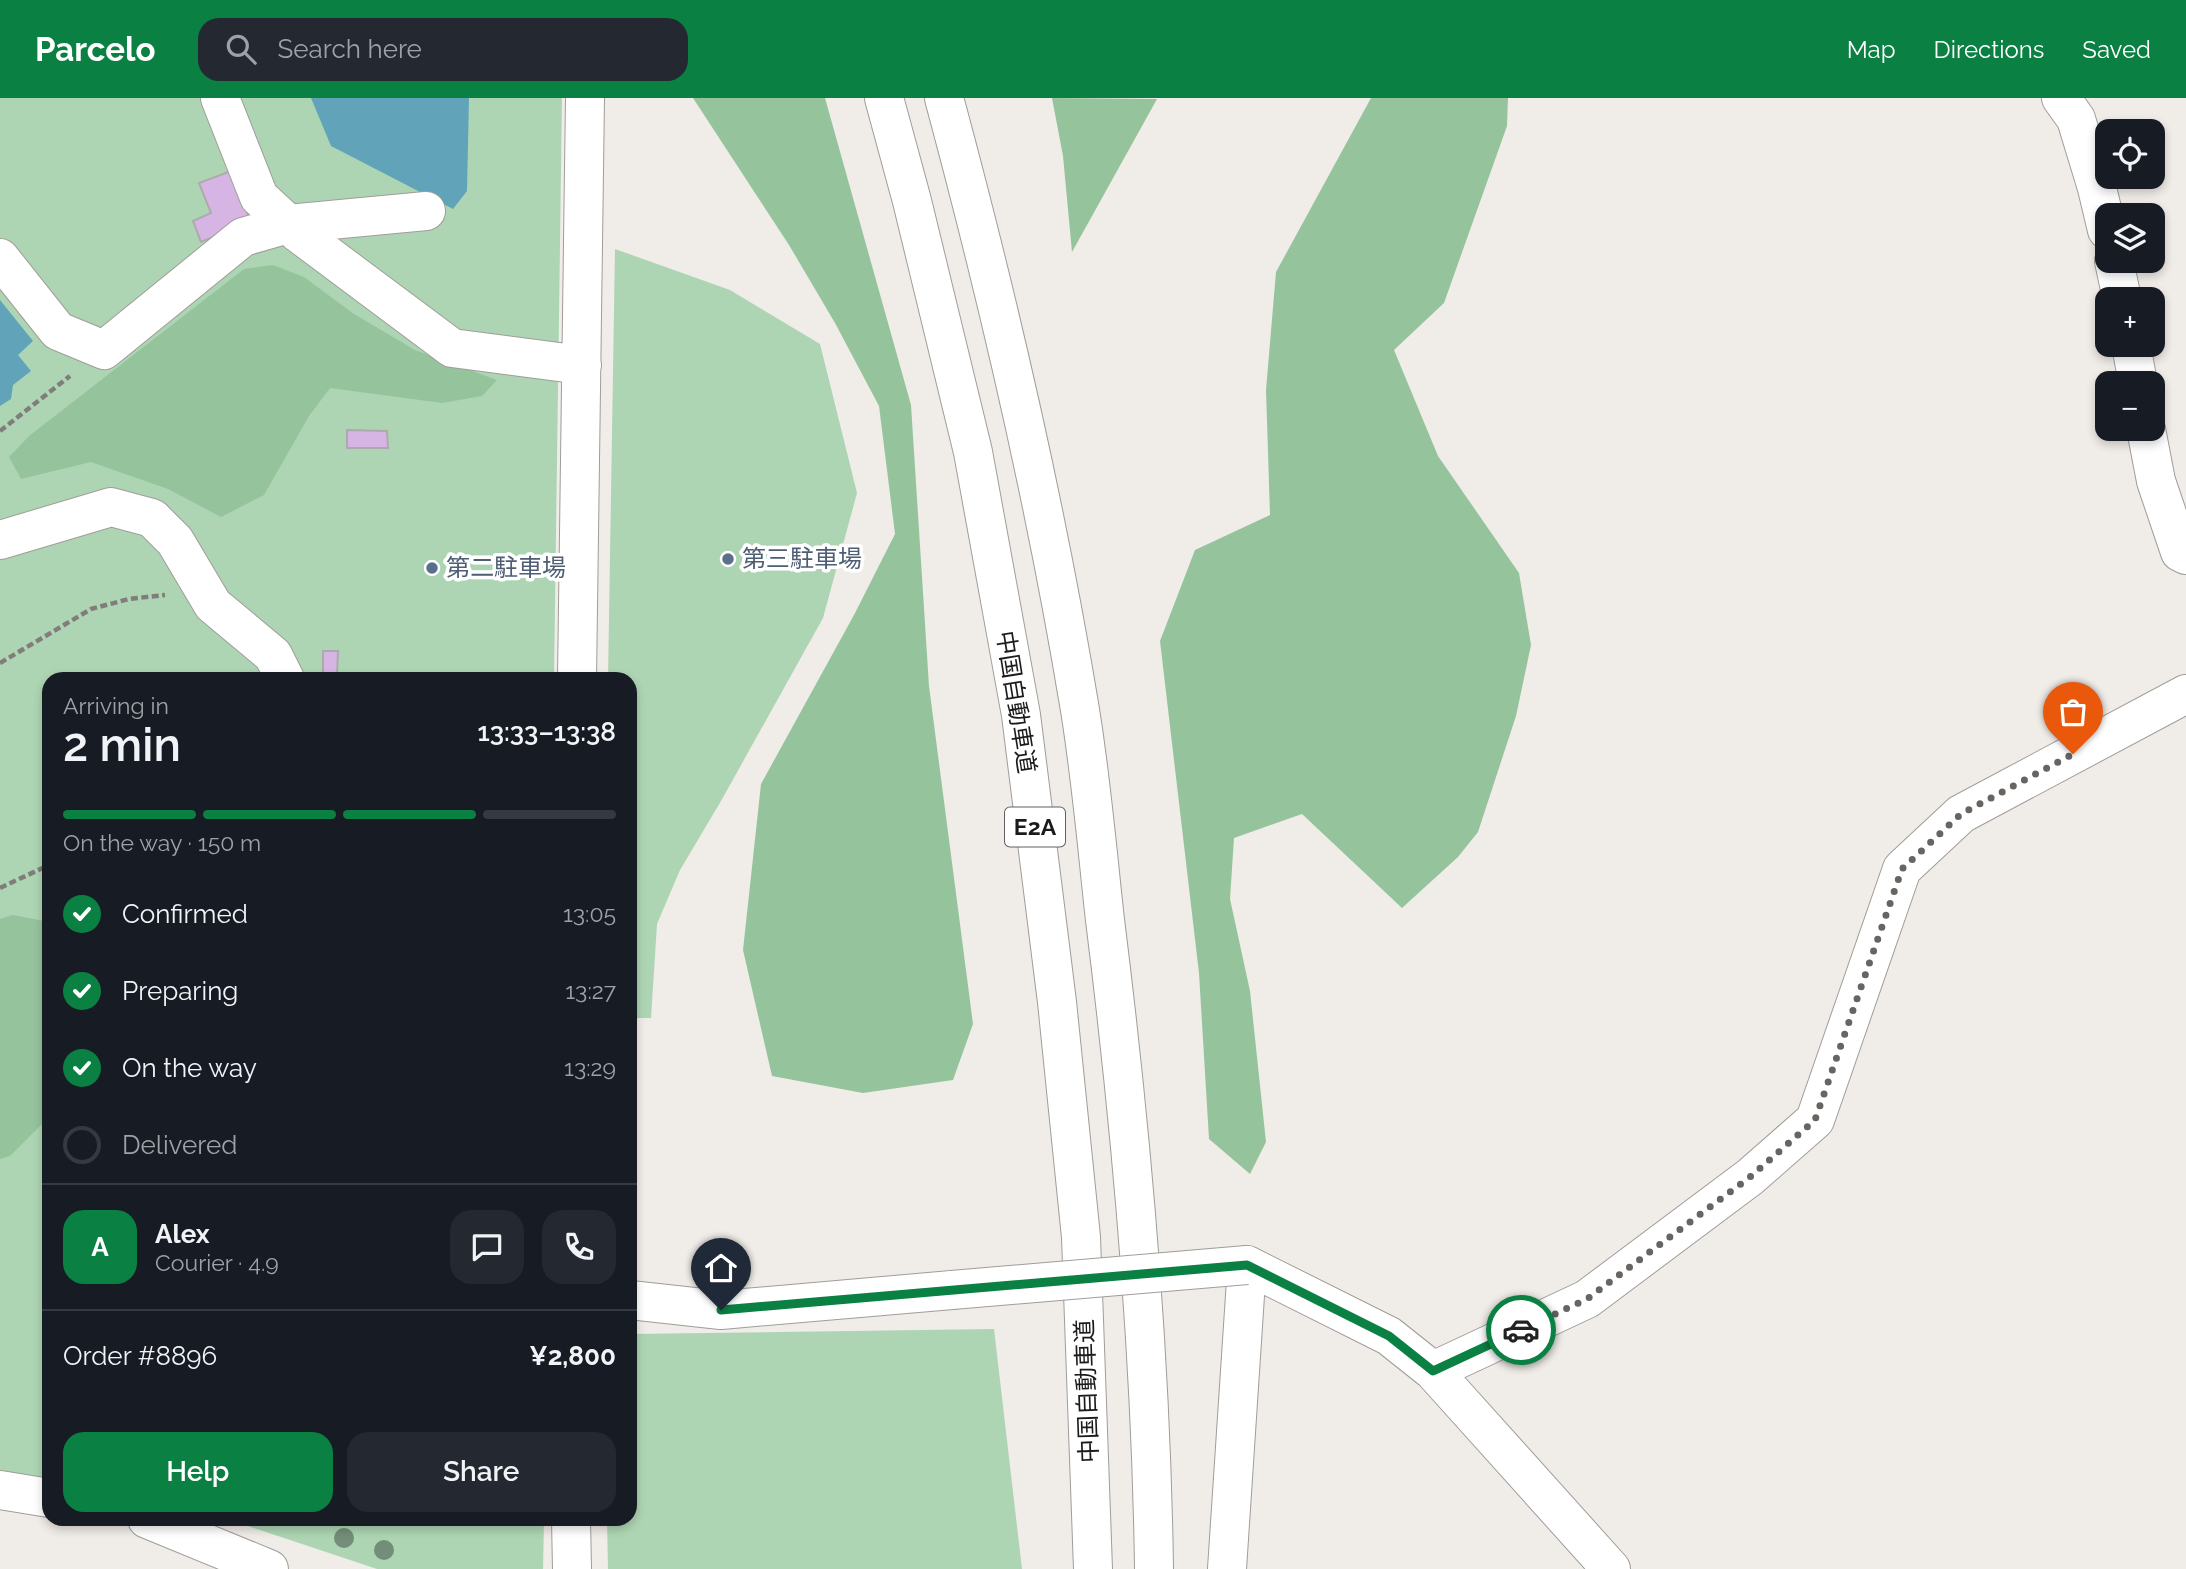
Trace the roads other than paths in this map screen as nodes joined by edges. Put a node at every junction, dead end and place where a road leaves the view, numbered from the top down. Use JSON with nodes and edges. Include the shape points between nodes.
{"nodes":[{"id":1,"x":220,"y":98,"type":"edge"},
{"id":2,"x":585,"y":98,"type":"edge"},
{"id":3,"x":884,"y":98,"type":"edge"},
{"id":4,"x":944,"y":98,"type":"edge"},
{"id":5,"x":2061,"y":98,"type":"edge"},
{"id":6,"x":2101,"y":203,"type":"edge"},
{"id":7,"x":426,"y":211,"type":"dead end"},
{"id":8,"x":288,"y":224,"type":"junction"},
{"id":9,"x":0,"y":257,"type":"edge"},
{"id":10,"x":582,"y":365,"type":"junction"},
{"id":11,"x":2149,"y":441,"type":"edge"},
{"id":12,"x":0,"y":540,"type":"edge"},
{"id":13,"x":2186,"y":555,"type":"edge"},
{"id":14,"x":282,"y":672,"type":"edge"},
{"id":15,"x":577,"y":672,"type":"edge"},
{"id":16,"x":2186,"y":694,"type":"edge"},
{"id":17,"x":1247,"y":1265,"type":"junction"},
{"id":18,"x":637,"y":1301,"type":"edge"},
{"id":19,"x":1433,"y":1371,"type":"junction"},
{"id":20,"x":0,"y":1490,"type":"edge"},
{"id":21,"x":42,"y":1496,"type":"edge"},
{"id":22,"x":164,"y":1526,"type":"edge"},
{"id":23,"x":571,"y":1526,"type":"edge"},
{"id":24,"x":269,"y":1569,"type":"edge"},
{"id":25,"x":572,"y":1569,"type":"edge"},
{"id":26,"x":1093,"y":1569,"type":"edge"},
{"id":27,"x":1154,"y":1569,"type":"edge"},
{"id":28,"x":1227,"y":1569,"type":"edge"},
{"id":29,"x":1611,"y":1569,"type":"edge"}],
"edges":[{"from":1,"to":8,"type":"main road","via":[[259,197]]},
{"from":2,"to":10,"type":"main road"},
{"from":3,"to":26,"type":"main road","name":"中国自動車道","number":"E2A","via":[[973,452],[1021,715],[1081,1237]]},
{"from":4,"to":27,"type":"main road","number":"E2A","via":[[1026,426],[1079,707],[1139,1235]]},
{"from":5,"to":6,"type":"main road","via":[[2076,119]]},
{"from":7,"to":8,"type":"main road"},
{"from":8,"to":9,"type":"main road","via":[[243,237],[104,350],[58,331]]},
{"from":8,"to":10,"type":"main road","via":[[452,348]]},
{"from":10,"to":15,"type":"main road"},
{"from":11,"to":13,"type":"main road","via":[[2180,552]]},
{"from":12,"to":14,"type":"main road","via":[[111,507],[152,518],[174,541],[213,605],[273,655]]},
{"from":16,"to":19,"type":"main road","via":[[1961,814],[1902,869],[1815,1120],[1750,1177],[1587,1299]]},
{"from":17,"to":18,"type":"main road","bridge":true,"via":[[721,1310]]},
{"from":17,"to":19,"type":"main road","via":[[1389,1336]]},
{"from":17,"to":28,"type":"main road"},
{"from":19,"to":29,"type":"main road"},
{"from":20,"to":21,"type":"main road"},
{"from":22,"to":24,"type":"main road"},
{"from":23,"to":25,"type":"main road"}]}
